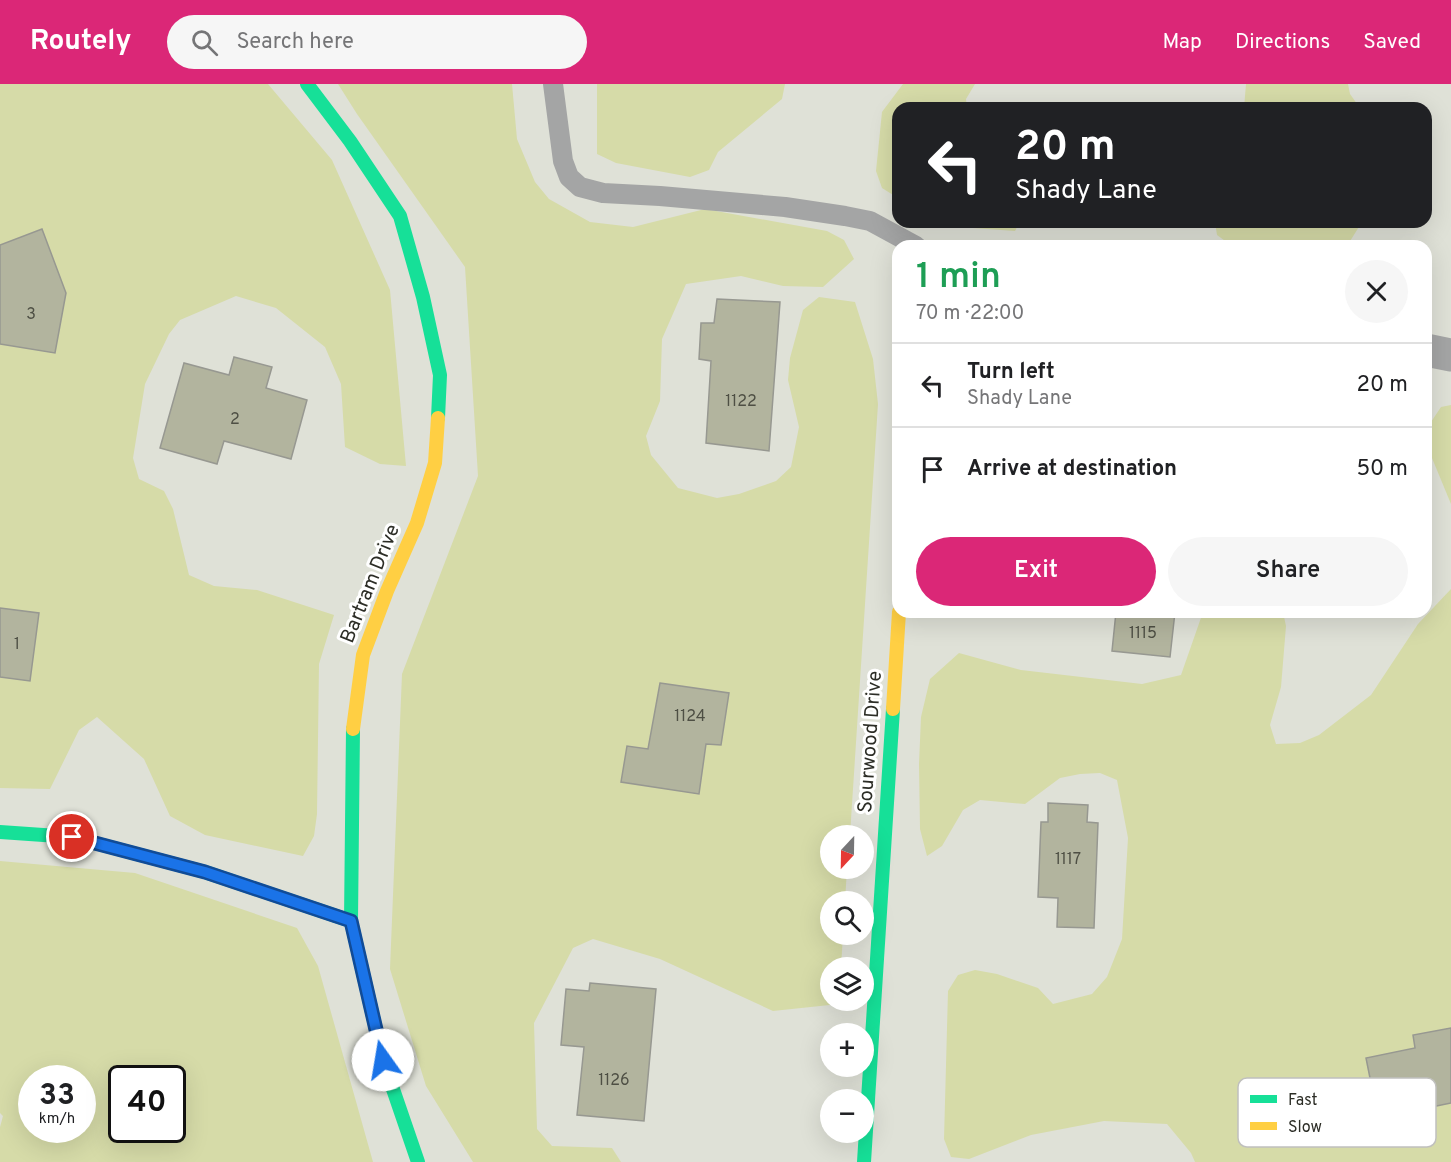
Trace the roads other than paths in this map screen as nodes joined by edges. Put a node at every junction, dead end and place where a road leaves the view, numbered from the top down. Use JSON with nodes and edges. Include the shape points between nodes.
{"nodes":[{"id":1,"x":307,"y":84,"type":"edge"},
{"id":2,"x":553,"y":84,"type":"edge"},
{"id":3,"x":905,"y":240,"type":"edge"},
{"id":4,"x":1432,"y":351,"type":"edge"},
{"id":5,"x":1451,"y":355,"type":"edge"},
{"id":6,"x":899,"y":618,"type":"edge"},
{"id":7,"x":0,"y":832,"type":"edge"},
{"id":8,"x":351,"y":921,"type":"junction"},
{"id":9,"x":418,"y":1162,"type":"edge"},
{"id":10,"x":864,"y":1162,"type":"edge"}],
"edges":[{"from":1,"to":8,"type":"street","name":"Bartram Drive","via":[[400,216],[440,375],[435,463],[417,523],[363,655],[352,734]]},
{"from":2,"to":3,"type":"lane","via":[[563,161],[569,177],[580,187],[603,193],[784,207],[845,216],[870,221]]},
{"from":4,"to":5,"type":"street"},
{"from":6,"to":10,"type":"street","name":"Sourwood Drive"},
{"from":7,"to":8,"type":"street","via":[[72,837],[205,872]]},
{"from":8,"to":9,"type":"street","name":"Bartram Drive","via":[[383,1060]]}]}
